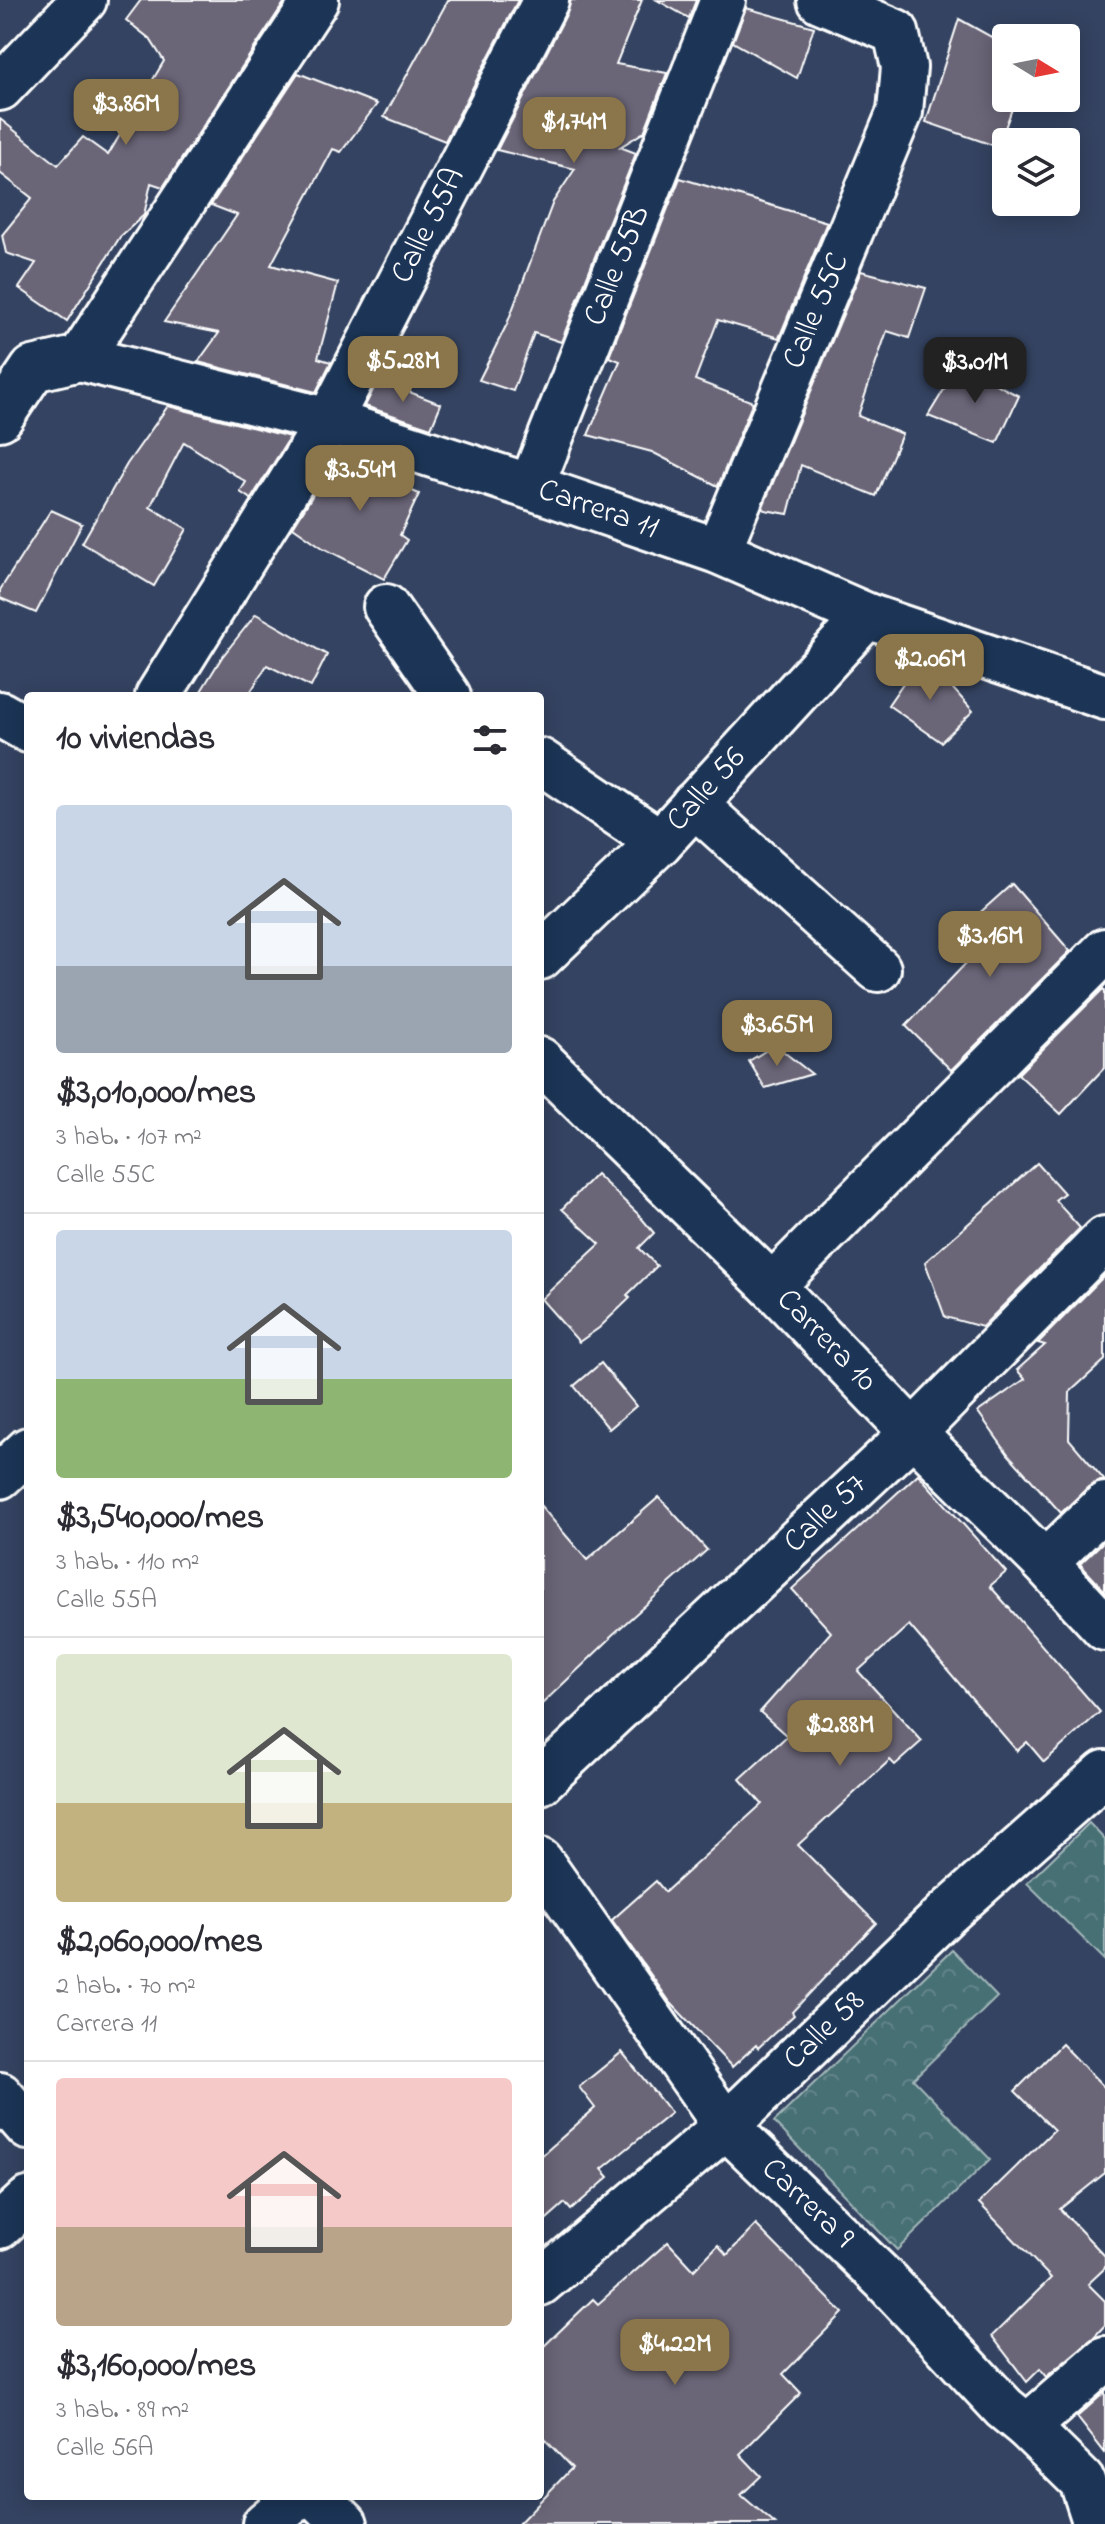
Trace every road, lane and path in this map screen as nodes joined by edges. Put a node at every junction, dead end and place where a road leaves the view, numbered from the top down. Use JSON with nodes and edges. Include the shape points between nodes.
{"nodes":[{"id":1,"x":84,"y":0,"type":"edge"},
{"id":2,"x":316,"y":0,"type":"edge"},
{"id":3,"x":546,"y":0,"type":"edge"},
{"id":4,"x":723,"y":0,"type":"edge"},
{"id":5,"x":820,"y":0,"type":"edge"},
{"id":6,"x":0,"y":88,"type":"edge"},
{"id":7,"x":80,"y":358,"type":"junction"},
{"id":8,"x":17,"y":362,"type":"edge"},
{"id":9,"x":0,"y":418,"type":"edge"},
{"id":10,"x":329,"y":421,"type":"junction"},
{"id":11,"x":531,"y":487,"type":"junction"},
{"id":12,"x":718,"y":551,"type":"junction"},
{"id":13,"x":386,"y":607,"type":"dead end"},
{"id":14,"x":867,"y":616,"type":"junction"},
{"id":15,"x":160,"y":692,"type":"edge"},
{"id":16,"x":445,"y":692,"type":"edge"},
{"id":17,"x":1105,"y":697,"type":"edge"},
{"id":18,"x":0,"y":714,"type":"edge"},
{"id":19,"x":24,"y":728,"type":"edge"},
{"id":20,"x":544,"y":764,"type":"edge"},
{"id":21,"x":694,"y":804,"type":"junction"},
{"id":22,"x":660,"y":842,"type":"junction"},
{"id":23,"x":1105,"y":951,"type":"edge"},
{"id":24,"x":544,"y":953,"type":"edge"},
{"id":25,"x":878,"y":969,"type":"dead end"},
{"id":26,"x":544,"y":1064,"type":"edge"},
{"id":27,"x":1105,"y":1239,"type":"edge"},
{"id":28,"x":772,"y":1286,"type":"junction"},
{"id":29,"x":913,"y":1433,"type":"junction"},
{"id":30,"x":24,"y":1454,"type":"edge"},
{"id":31,"x":0,"y":1476,"type":"edge"},
{"id":32,"x":1105,"y":1505,"type":"edge"},
{"id":33,"x":1045,"y":1563,"type":"junction"},
{"id":34,"x":1105,"y":1628,"type":"edge"},
{"id":35,"x":1105,"y":1773,"type":"edge"},
{"id":36,"x":544,"y":1778,"type":"edge"},
{"id":37,"x":544,"y":1867,"type":"edge"},
{"id":38,"x":0,"y":2095,"type":"edge"},
{"id":39,"x":24,"y":2122,"type":"edge"},
{"id":40,"x":726,"y":2126,"type":"junction"},
{"id":41,"x":24,"y":2204,"type":"edge"},
{"id":42,"x":0,"y":2226,"type":"edge"},
{"id":43,"x":544,"y":2280,"type":"edge"},
{"id":44,"x":1105,"y":2359,"type":"edge"},
{"id":45,"x":1027,"y":2427,"type":"junction"},
{"id":46,"x":294,"y":2500,"type":"edge"},
{"id":47,"x":321,"y":2500,"type":"edge"},
{"id":48,"x":265,"y":2524,"type":"edge"},
{"id":49,"x":345,"y":2524,"type":"edge"},
{"id":50,"x":1096,"y":2524,"type":"edge"}],
"edges":[{"from":1,"to":6,"type":"street"},
{"from":2,"to":7,"type":"street"},
{"from":3,"to":10,"type":"street","name":"Calle 55A"},
{"from":4,"to":11,"type":"street","name":"Calle 55B"},
{"from":5,"to":12,"type":"street","name":"Calle 55C","via":[[896,32],[904,67],[900,112]]},
{"from":7,"to":8,"type":"street"},
{"from":7,"to":10,"type":"street","name":"Carrera 11"},
{"from":8,"to":9,"type":"street"},
{"from":10,"to":11,"type":"street","name":"Carrera 11"},
{"from":10,"to":15,"type":"street","name":"Calle 55A"},
{"from":11,"to":12,"type":"street","name":"Carrera 11"},
{"from":12,"to":14,"type":"street","name":"Carrera 11"},
{"from":13,"to":16,"type":"street"},
{"from":14,"to":17,"type":"street","name":"Carrera 11"},
{"from":14,"to":21,"type":"street","name":"Calle 56"},
{"from":18,"to":19,"type":"street"},
{"from":20,"to":22,"type":"street"},
{"from":21,"to":22,"type":"street","name":"Calle 56"},
{"from":21,"to":25,"type":"street"},
{"from":22,"to":24,"type":"street","name":"Calle 56"},
{"from":23,"to":28,"type":"street"},
{"from":26,"to":28,"type":"street","name":"Carrera 10"},
{"from":27,"to":29,"type":"street","name":"Calle 57"},
{"from":28,"to":29,"type":"street","name":"Carrera 10"},
{"from":29,"to":33,"type":"street","name":"Carrera 10"},
{"from":29,"to":36,"type":"street","name":"Calle 57"},
{"from":30,"to":31,"type":"street"},
{"from":32,"to":33,"type":"street"},
{"from":33,"to":34,"type":"street","name":"Carrera 10"},
{"from":35,"to":40,"type":"street","name":"Calle 58","via":[[946,1914]]},
{"from":37,"to":40,"type":"street","name":"Carrera 9"},
{"from":38,"to":39,"type":"street"},
{"from":40,"to":43,"type":"street","name":"Calle 58"},
{"from":40,"to":45,"type":"street","name":"Carrera 9"},
{"from":41,"to":42,"type":"street"},
{"from":44,"to":45,"type":"street"},
{"from":45,"to":50,"type":"street","name":"Carrera 9","via":[[1082,2481]]},
{"from":46,"to":48,"type":"street"},
{"from":47,"to":49,"type":"street"}]}
